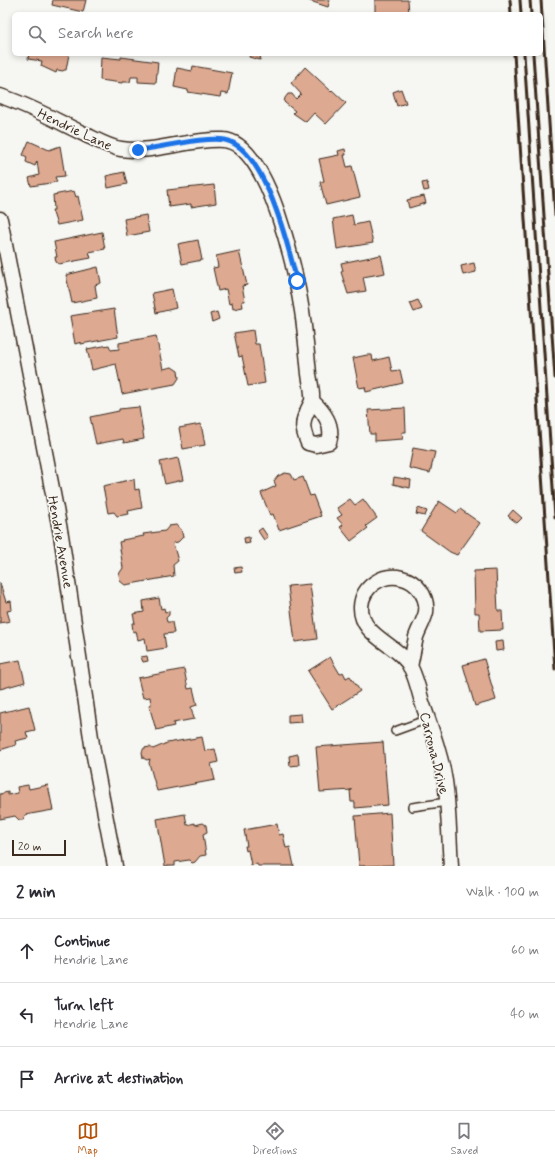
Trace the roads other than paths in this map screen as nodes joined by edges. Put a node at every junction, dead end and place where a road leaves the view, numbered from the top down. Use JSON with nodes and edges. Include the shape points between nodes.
{"nodes":[{"id":1,"x":0,"y":96,"type":"edge"},
{"id":2,"x":0,"y":218,"type":"edge"},
{"id":3,"x":312,"y":401,"type":"dead end"},
{"id":4,"x":410,"y":667,"type":"junction"},
{"id":5,"x":428,"y":719,"type":"junction"},
{"id":6,"x":396,"y":731,"type":"dead end"},
{"id":7,"x":447,"y":802,"type":"junction"},
{"id":8,"x":412,"y":807,"type":"dead end"},
{"id":9,"x":115,"y":866,"type":"edge"},
{"id":10,"x":451,"y":866,"type":"edge"}],
"edges":[{"from":1,"to":3,"type":"street","name":"Hendrie Lane","via":[[120,149],[138,150],[200,140],[225,140],[240,146],[253,160],[268,189],[288,243],[297,281]]},
{"from":2,"to":9,"type":"street","name":"Hendrie Avenue","via":[[61,536],[92,751]]},
{"from":4,"to":4,"type":"street","name":"Carrona Drive","via":[[426,611],[424,598],[418,587],[408,579],[396,576],[383,578],[372,584],[364,594],[361,606],[362,619],[369,630],[389,645]]},
{"from":4,"to":5,"type":"street","name":"Carrona Drive"},
{"from":5,"to":6,"type":"lane"},
{"from":5,"to":7,"type":"street","name":"Carrona Drive"},
{"from":7,"to":8,"type":"lane"},
{"from":7,"to":10,"type":"street","name":"Carrona Drive"}]}
